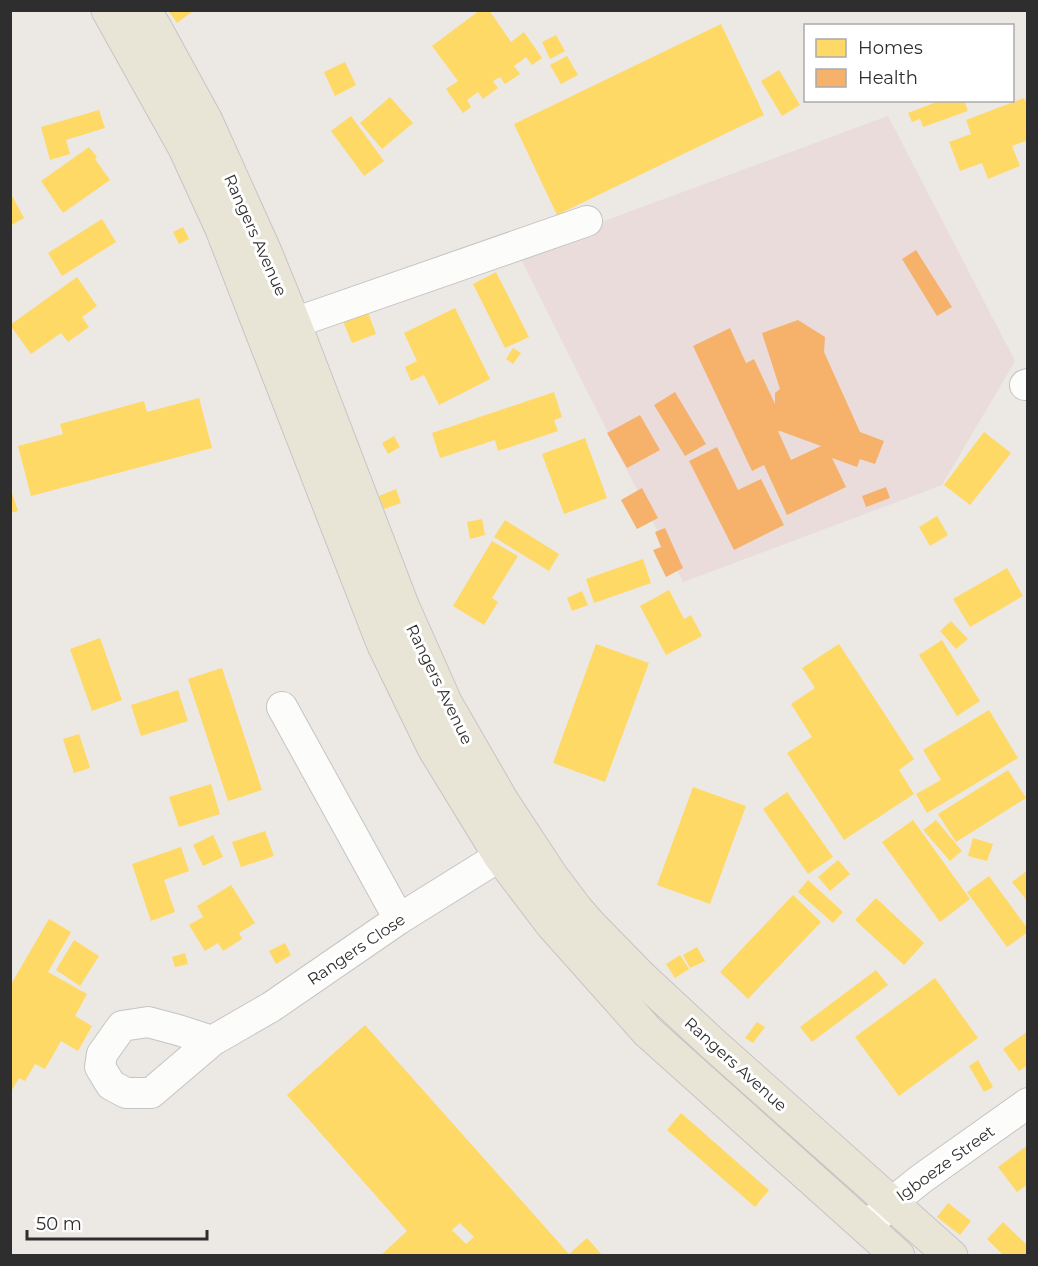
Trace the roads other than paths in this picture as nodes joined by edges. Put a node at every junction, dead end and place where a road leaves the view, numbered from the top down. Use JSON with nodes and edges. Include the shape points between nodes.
{"nodes":[{"id":1,"x":108,"y":10,"type":"edge"},
{"id":2,"x":143,"y":10,"type":"edge"},
{"id":3,"x":587,"y":221,"type":"dead end"},
{"id":4,"x":294,"y":323,"type":"junction"},
{"id":5,"x":282,"y":707,"type":"dead end"},
{"id":6,"x":500,"y":856,"type":"junction"},
{"id":7,"x":399,"y":919,"type":"junction"},
{"id":8,"x":212,"y":1041,"type":"dead end"},
{"id":9,"x":1028,"y":1103,"type":"edge"},
{"id":10,"x":891,"y":1203,"type":"junction"},
{"id":11,"x":866,"y":1228,"type":"junction"},
{"id":12,"x":898,"y":1256,"type":"edge"},
{"id":13,"x":951,"y":1256,"type":"edge"}],
"edges":[{"from":1,"to":6,"type":"main road","name":"Rangers Avenue","via":[[185,148],[222,229],[383,643],[434,748]]},
{"from":2,"to":4,"type":"main road","name":"Rangers Avenue","via":[[206,121]]},
{"from":3,"to":4,"type":"street"},
{"from":4,"to":10,"type":"main road","name":"Rangers Avenue","via":[[402,605],[446,704],[538,856],[584,918],[641,977]]},
{"from":5,"to":7,"type":"street"},
{"from":6,"to":7,"type":"street","name":"Rangers Close"},
{"from":6,"to":11,"type":"main road","name":"Rangers Avenue","via":[[551,923],[648,1032]]},
{"from":7,"to":8,"type":"street","name":"Rangers Close","via":[[271,1007]]},
{"from":9,"to":10,"type":"street","name":"Igboeze Street"},
{"from":10,"to":11,"type":"street","name":"Igboeze Street"},
{"from":10,"to":13,"type":"main road","name":"Rangers Avenue"},
{"from":11,"to":12,"type":"main road","name":"Rangers Avenue"}]}
